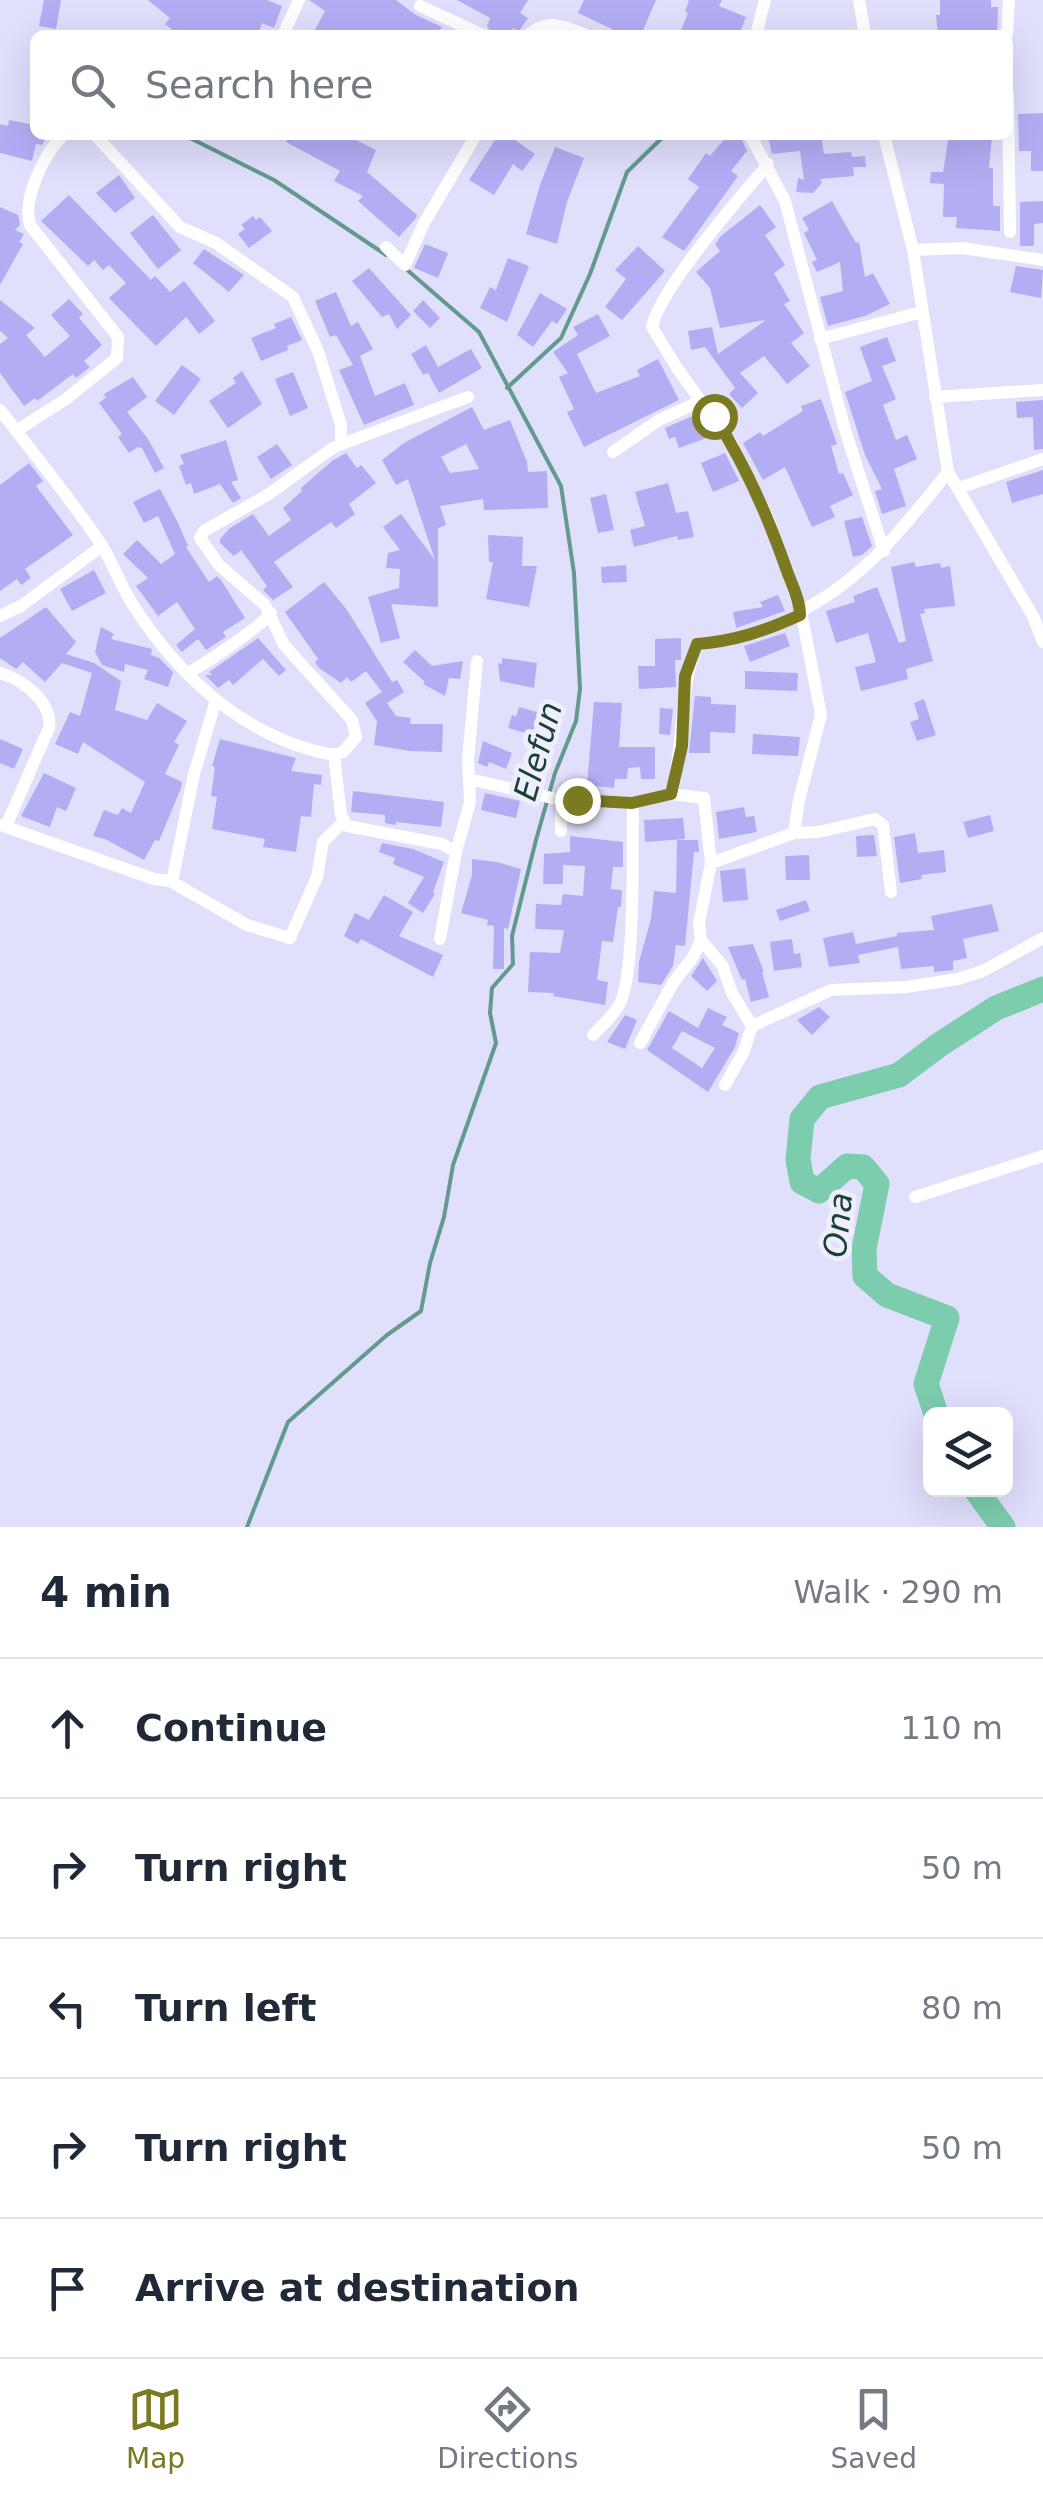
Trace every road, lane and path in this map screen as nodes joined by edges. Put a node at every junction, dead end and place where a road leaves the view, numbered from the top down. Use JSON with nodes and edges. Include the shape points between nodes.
{"nodes":[{"id":1,"x":299,"y":0,"type":"edge"},
{"id":2,"x":858,"y":0,"type":"edge"},
{"id":3,"x":1009,"y":0,"type":"edge"},
{"id":4,"x":761,"y":1,"type":"edge"},
{"id":5,"x":420,"y":6,"type":"dead end"},
{"id":6,"x":285,"y":30,"type":"edge"},
{"id":7,"x":473,"y":30,"type":"edge"},
{"id":8,"x":536,"y":30,"type":"edge"},
{"id":9,"x":573,"y":30,"type":"edge"},
{"id":10,"x":757,"y":30,"type":"edge"},
{"id":11,"x":864,"y":30,"type":"edge"},
{"id":12,"x":1007,"y":30,"type":"edge"},
{"id":13,"x":58,"y":140,"type":"edge"},
{"id":14,"x":100,"y":140,"type":"edge"},
{"id":15,"x":473,"y":140,"type":"edge"},
{"id":16,"x":753,"y":140,"type":"edge"},
{"id":17,"x":885,"y":140,"type":"edge"},
{"id":18,"x":1009,"y":140,"type":"edge"},
{"id":19,"x":768,"y":164,"type":"junction"},
{"id":20,"x":1010,"y":232,"type":"dead end"},
{"id":21,"x":386,"y":247,"type":"dead end"},
{"id":22,"x":913,"y":250,"type":"junction"},
{"id":23,"x":1043,"y":260,"type":"edge"},
{"id":24,"x":922,"y":312,"type":"junction"},
{"id":25,"x":820,"y":339,"type":"junction"},
{"id":26,"x":1043,"y":390,"type":"edge"},
{"id":27,"x":468,"y":396,"type":"dead end"},
{"id":28,"x":935,"y":397,"type":"junction"},
{"id":29,"x":702,"y":401,"type":"junction"},
{"id":30,"x":0,"y":410,"type":"edge"},
{"id":31,"x":16,"y":431,"type":"junction"},
{"id":32,"x":341,"y":444,"type":"junction"},
{"id":33,"x":614,"y":452,"type":"dead end"},
{"id":34,"x":1043,"y":459,"type":"edge"},
{"id":35,"x":948,"y":472,"type":"junction"},
{"id":36,"x":958,"y":488,"type":"junction"},
{"id":37,"x":102,"y":546,"type":"junction"},
{"id":38,"x":884,"y":550,"type":"junction"},
{"id":39,"x":796,"y":594,"type":"junction"},
{"id":40,"x":816,"y":603,"type":"junction"},
{"id":41,"x":270,"y":612,"type":"junction"},
{"id":42,"x":800,"y":613,"type":"junction"},
{"id":43,"x":0,"y":616,"type":"edge"},
{"id":44,"x":1043,"y":642,"type":"edge"},
{"id":45,"x":478,"y":660,"type":"dead end"},
{"id":46,"x":188,"y":672,"type":"junction"},
{"id":47,"x":0,"y":673,"type":"edge"},
{"id":48,"x":216,"y":700,"type":"junction"},
{"id":49,"x":334,"y":755,"type":"junction"},
{"id":50,"x":469,"y":778,"type":"junction"},
{"id":51,"x":671,"y":794,"type":"junction"},
{"id":52,"x":552,"y":798,"type":"junction"},
{"id":53,"x":632,"y":803,"type":"junction"},
{"id":54,"x":344,"y":821,"type":"junction"},
{"id":55,"x":3,"y":826,"type":"edge"},
{"id":56,"x":561,"y":831,"type":"dead end"},
{"id":57,"x":794,"y":833,"type":"junction"},
{"id":58,"x":456,"y":852,"type":"junction"},
{"id":59,"x":710,"y":863,"type":"junction"},
{"id":60,"x":170,"y":881,"type":"junction"},
{"id":61,"x":892,"y":892,"type":"dead end"},
{"id":62,"x":1043,"y":938,"type":"edge"},
{"id":63,"x":440,"y":939,"type":"dead end"},
{"id":64,"x":702,"y":940,"type":"junction"},
{"id":65,"x":752,"y":1026,"type":"junction"},
{"id":66,"x":593,"y":1035,"type":"dead end"},
{"id":67,"x":640,"y":1043,"type":"dead end"},
{"id":68,"x":726,"y":1085,"type":"dead end"},
{"id":69,"x":1043,"y":1156,"type":"edge"},
{"id":70,"x":915,"y":1197,"type":"dead end"}],
"edges":[{"from":1,"to":6,"type":"street"},
{"from":2,"to":11,"type":"street"},
{"from":3,"to":12,"type":"street"},
{"from":4,"to":10,"type":"street"},
{"from":5,"to":7,"type":"street"},
{"from":8,"to":9,"type":"street","via":[[558,24]]},
{"from":13,"to":31,"type":"street","via":[[28,203],[30,225],[120,348],[117,358],[66,399]]},
{"from":14,"to":32,"type":"street","via":[[180,227],[293,296],[318,352]]},
{"from":15,"to":21,"type":"street","via":[[405,265]]},
{"from":16,"to":19,"type":"street"},
{"from":17,"to":22,"type":"street"},
{"from":18,"to":20,"type":"street"},
{"from":19,"to":25,"type":"street","via":[[786,201]]},
{"from":19,"to":29,"type":"street","via":[[707,239],[652,327]]},
{"from":22,"to":23,"type":"street","via":[[962,248]]},
{"from":22,"to":24,"type":"street"},
{"from":24,"to":25,"type":"street"},
{"from":24,"to":28,"type":"street"},
{"from":25,"to":38,"type":"street"},
{"from":26,"to":28,"type":"street"},
{"from":27,"to":32,"type":"street"},
{"from":28,"to":35,"type":"street"},
{"from":29,"to":33,"type":"street","via":[[658,420]]},
{"from":29,"to":39,"type":"street","via":[[745,470]]},
{"from":30,"to":31,"type":"street"},
{"from":31,"to":37,"type":"street"},
{"from":32,"to":41,"type":"street","via":[[200,538]]},
{"from":34,"to":36,"type":"street"},
{"from":35,"to":36,"type":"street"},
{"from":35,"to":38,"type":"street"},
{"from":36,"to":44,"type":"street"},
{"from":37,"to":43,"type":"street"},
{"from":37,"to":46,"type":"street","via":[[132,603]]},
{"from":38,"to":40,"type":"street"},
{"from":39,"to":40,"type":"street"},
{"from":39,"to":42,"type":"street"},
{"from":40,"to":42,"type":"street"},
{"from":41,"to":46,"type":"street"},
{"from":41,"to":49,"type":"street","via":[[284,646],[352,720],[352,745]]},
{"from":42,"to":51,"type":"street","via":[[761,633],[697,644],[685,676],[682,746]]},
{"from":42,"to":57,"type":"street","via":[[822,715]]},
{"from":45,"to":50,"type":"street"},
{"from":46,"to":48,"type":"street"},
{"from":47,"to":55,"type":"street","via":[[28,688],[50,716]]},
{"from":48,"to":49,"type":"street","via":[[272,737]]},
{"from":48,"to":60,"type":"street"},
{"from":49,"to":54,"type":"street"},
{"from":50,"to":52,"type":"street"},
{"from":50,"to":58,"type":"street","via":[[470,802]]},
{"from":51,"to":53,"type":"street"},
{"from":51,"to":59,"type":"street","via":[[704,798]]},
{"from":52,"to":53,"type":"street"},
{"from":52,"to":56,"type":"street"},
{"from":53,"to":66,"type":"street","via":[[624,987],[620,1004]]},
{"from":54,"to":58,"type":"street"},
{"from":54,"to":60,"type":"street","via":[[323,842],[317,877],[290,938],[247,925]]},
{"from":55,"to":60,"type":"street"},
{"from":57,"to":59,"type":"street"},
{"from":57,"to":61,"type":"street","via":[[880,820]]},
{"from":58,"to":63,"type":"street"},
{"from":59,"to":64,"type":"street"},
{"from":62,"to":65,"type":"street","via":[[958,979],[831,990]]},
{"from":64,"to":65,"type":"street"},
{"from":64,"to":67,"type":"street"},
{"from":65,"to":68,"type":"street"},
{"from":69,"to":70,"type":"street"}]}
